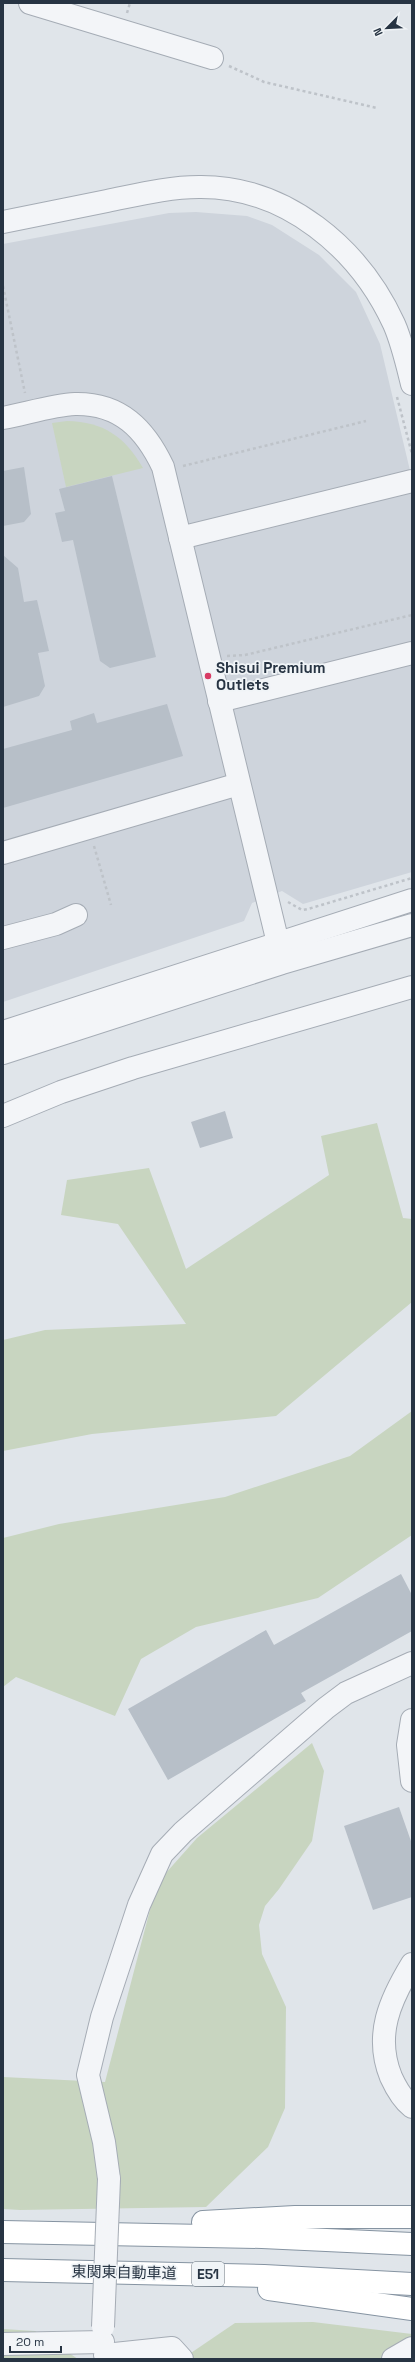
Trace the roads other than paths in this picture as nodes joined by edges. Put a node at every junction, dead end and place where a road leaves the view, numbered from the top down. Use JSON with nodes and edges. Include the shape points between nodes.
{"nodes":[{"id":1,"x":30,"y":3,"type":"edge"},
{"id":2,"x":212,"y":58,"type":"road end"},
{"id":3,"x":3,"y":222,"type":"edge"},
{"id":4,"x":408,"y":350,"type":"edge"},
{"id":5,"x":404,"y":389,"type":"edge"},
{"id":6,"x":3,"y":418,"type":"edge"},
{"id":7,"x":412,"y":481,"type":"edge"},
{"id":8,"x":180,"y":538,"type":"junction"},
{"id":9,"x":412,"y":653,"type":"edge"},
{"id":10,"x":219,"y":701,"type":"junction"},
{"id":11,"x":239,"y":784,"type":"junction"},
{"id":12,"x":3,"y":853,"type":"edge"},
{"id":13,"x":412,"y":900,"type":"edge"},
{"id":14,"x":76,"y":915,"type":"dead end"},
{"id":15,"x":412,"y":925,"type":"edge"},
{"id":16,"x":3,"y":938,"type":"edge"},
{"id":17,"x":278,"y":943,"type":"junction"},
{"id":18,"x":412,"y":986,"type":"edge"},
{"id":19,"x":3,"y":1032,"type":"edge"},
{"id":20,"x":3,"y":1053,"type":"edge"},
{"id":21,"x":3,"y":1116,"type":"edge"},
{"id":22,"x":412,"y":1663,"type":"edge"},
{"id":23,"x":412,"y":1720,"type":"edge"},
{"id":24,"x":412,"y":1781,"type":"edge"},
{"id":25,"x":412,"y":1964,"type":"edge"},
{"id":26,"x":412,"y":2107,"type":"edge"},
{"id":27,"x":412,"y":2217,"type":"edge"},
{"id":28,"x":3,"y":2232,"type":"edge"},
{"id":29,"x":32,"y":2232,"type":"junction"},
{"id":30,"x":412,"y":2244,"type":"edge"},
{"id":31,"x":3,"y":2270,"type":"edge"},
{"id":32,"x":155,"y":2272,"type":"junction"},
{"id":33,"x":412,"y":2284,"type":"edge"},
{"id":34,"x":412,"y":2309,"type":"edge"},
{"id":35,"x":3,"y":2344,"type":"edge"},
{"id":36,"x":104,"y":2346,"type":"edge"},
{"id":37,"x":412,"y":2348,"type":"edge"},
{"id":38,"x":182,"y":2359,"type":"edge"},
{"id":39,"x":393,"y":2359,"type":"edge"}],
"edges":[{"from":1,"to":2,"type":"street"},
{"from":3,"to":4,"type":"street","via":[[174,189],[227,189],[258,196],[314,224],[348,254],[378,294]]},
{"from":4,"to":5,"type":"street"},
{"from":6,"to":8,"type":"street","via":[[74,404],[113,411],[135,425],[153,445],[163,467]]},
{"from":7,"to":8,"type":"street"},
{"from":8,"to":10,"type":"street"},
{"from":9,"to":10,"type":"street"},
{"from":10,"to":11,"type":"street"},
{"from":11,"to":12,"type":"street"},
{"from":11,"to":17,"type":"street"},
{"from":13,"to":17,"type":"street"},
{"from":14,"to":16,"type":"street","via":[[56,924]]},
{"from":15,"to":20,"type":"street","via":[[282,963]]},
{"from":17,"to":19,"type":"street"},
{"from":18,"to":21,"type":"street","via":[[133,1068],[62,1092]]},
{"from":22,"to":36,"type":"street","bridge":true,"via":[[346,1693],[326,1708],[183,1832],[162,1854],[136,1913],[102,2017],[88,2075],[104,2142],[109,2180]]},
{"from":23,"to":24,"type":"street","via":[[408,1745]]},
{"from":25,"to":26,"type":"street","via":[[387,2013],[383,2042],[388,2068],[397,2090]]},
{"from":27,"to":29,"type":"highway","via":[[295,2217]]},
{"from":28,"to":29,"type":"highway"},
{"from":29,"to":30,"type":"highway","via":[[262,2236]]},
{"from":31,"to":32,"type":"highway","name":"東関東自動車道","number":"E51"},
{"from":32,"to":33,"type":"highway","name":"東関東自動車道","number":"E51"},
{"from":32,"to":34,"type":"highway"},
{"from":35,"to":36,"type":"street"},
{"from":36,"to":38,"type":"street","via":[[172,2348]]},
{"from":37,"to":39,"type":"street"}]}
